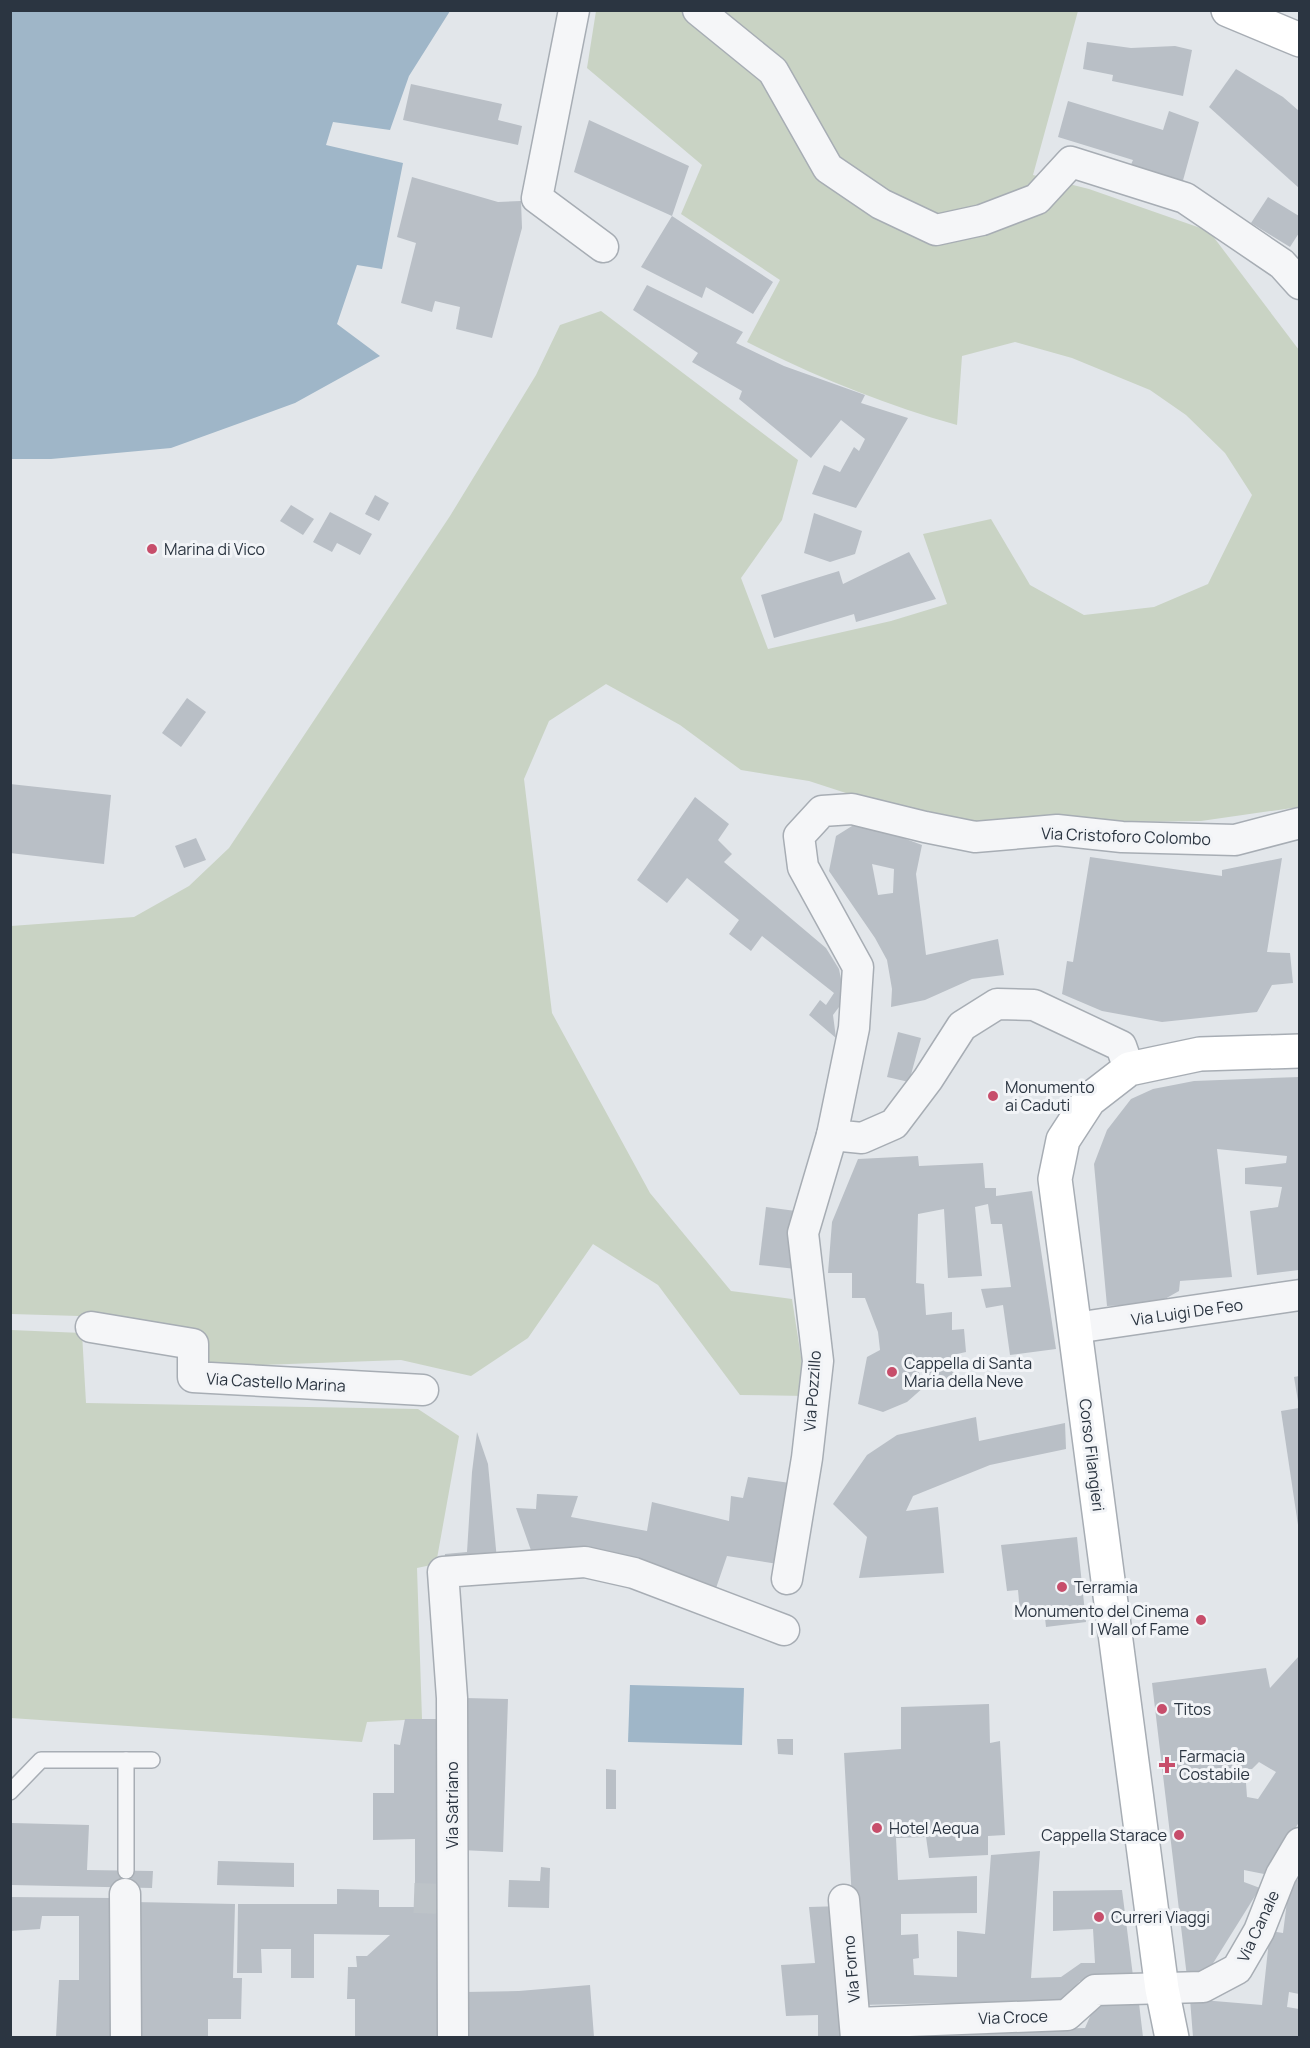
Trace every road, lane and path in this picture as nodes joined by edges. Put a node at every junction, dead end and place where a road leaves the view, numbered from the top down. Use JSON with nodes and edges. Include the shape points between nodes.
{"nodes":[{"id":1,"x":574,"y":10,"type":"edge"},
{"id":2,"x":698,"y":10,"type":"edge"},
{"id":3,"x":1227,"y":10,"type":"edge"},
{"id":4,"x":1299,"y":40,"type":"edge"},
{"id":5,"x":603,"y":247,"type":"dead end"},
{"id":6,"x":1299,"y":284,"type":"edge"},
{"id":7,"x":1299,"y":823,"type":"edge"},
{"id":8,"x":1299,"y":1051,"type":"edge"},
{"id":9,"x":1130,"y":1069,"type":"junction"},
{"id":10,"x":832,"y":1135,"type":"junction"},
{"id":11,"x":1299,"y":1295,"type":"edge"},
{"id":12,"x":91,"y":1327,"type":"dead end"},
{"id":13,"x":1076,"y":1328,"type":"junction"},
{"id":14,"x":423,"y":1390,"type":"dead end"},
{"id":15,"x":787,"y":1579,"type":"dead end"},
{"id":16,"x":784,"y":1630,"type":"dead end"},
{"id":17,"x":126,"y":1760,"type":"junction"},
{"id":18,"x":152,"y":1760,"type":"dead end"},
{"id":19,"x":10,"y":1792,"type":"edge"},
{"id":20,"x":1299,"y":1843,"type":"edge"},
{"id":21,"x":125,"y":1884,"type":"joint"},
{"id":22,"x":844,"y":1900,"type":"dead end"},
{"id":23,"x":1162,"y":1989,"type":"junction"},
{"id":24,"x":856,"y":2030,"type":"edge"},
{"id":25,"x":126,"y":2037,"type":"edge"},
{"id":26,"x":453,"y":2037,"type":"edge"},
{"id":27,"x":1172,"y":2037,"type":"edge"}],
"edges":[{"from":1,"to":5,"type":"street","via":[[537,198]]},
{"from":2,"to":6,"type":"street","via":[[773,71],[828,168],[881,204],[936,230],[982,220],[1037,199],[1071,162],[1185,198],[1282,264]]},
{"from":3,"to":4,"type":"street"},
{"from":7,"to":10,"type":"street","name":"Via Cristoforo Colombo","via":[[1235,840],[1122,837],[1058,830],[975,837],[852,809],[822,811],[799,836],[803,867],[858,967],[854,1028]]},
{"from":8,"to":9,"type":"street","name":"Corso Filangieri","via":[[1200,1054]]},
{"from":9,"to":10,"type":"street","via":[[1121,1046],[1034,1005],[997,1004],[962,1026],[894,1124],[862,1138]]},
{"from":9,"to":13,"type":"street","name":"Corso Filangieri","via":[[1089,1100],[1063,1140],[1055,1179]]},
{"from":10,"to":15,"type":"street","name":"Via Pozzillo","via":[[803,1233],[818,1361]]},
{"from":11,"to":13,"type":"street","name":"Via Luigi De Feo"},
{"from":12,"to":14,"type":"street","name":"Via Castello Marina","via":[[193,1344],[193,1377]]},
{"from":13,"to":23,"type":"street","name":"Corso Filangieri"},
{"from":16,"to":26,"type":"street","name":"Via Satriano","via":[[634,1573],[585,1562],[443,1572],[452,1698],[449,1900]]},
{"from":17,"to":18,"type":"lane"},
{"from":17,"to":19,"type":"lane","via":[[41,1760]]},
{"from":17,"to":21,"type":"lane"},
{"from":20,"to":23,"type":"street","name":"Via Canale","via":[[1237,1970],[1203,1987]]},
{"from":21,"to":25,"type":"street"},
{"from":22,"to":24,"type":"street","name":"Via Forno"},
{"from":23,"to":24,"type":"street","name":"Via Croce","via":[[1095,1990],[1067,2015]]},
{"from":23,"to":27,"type":"street","name":"Corso Filangieri"}]}
